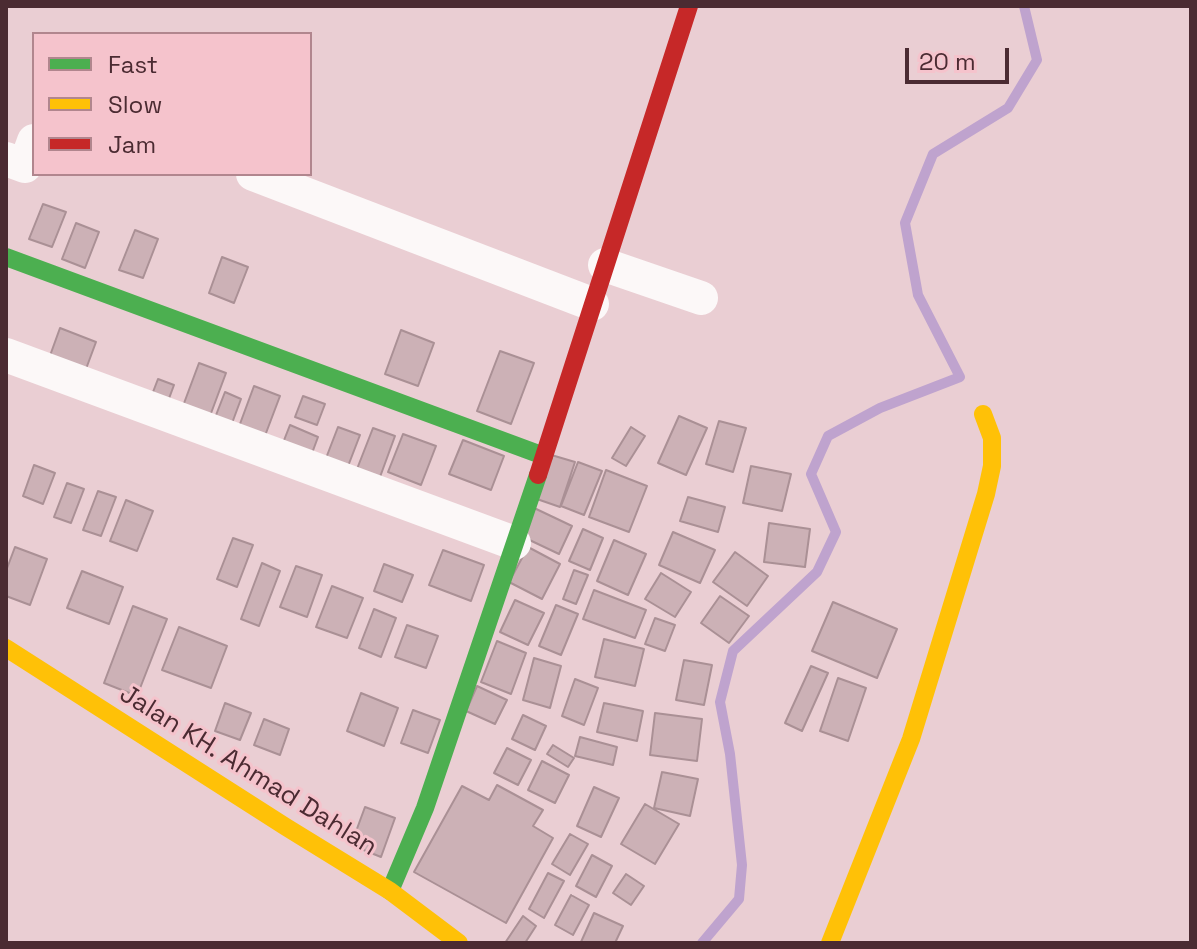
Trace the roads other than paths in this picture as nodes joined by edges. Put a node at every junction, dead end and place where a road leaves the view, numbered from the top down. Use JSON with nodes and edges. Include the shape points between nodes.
{"nodes":[{"id":1,"x":689,"y":6,"type":"edge"},
{"id":2,"x":32,"y":147,"type":"edge"},
{"id":3,"x":6,"y":159,"type":"edge"},
{"id":4,"x":258,"y":176,"type":"edge"},
{"id":5,"x":6,"y":257,"type":"edge"},
{"id":6,"x":605,"y":265,"type":"junction"},
{"id":7,"x":701,"y":298,"type":"dead end"},
{"id":8,"x":592,"y":304,"type":"junction"},
{"id":9,"x":6,"y":355,"type":"edge"},
{"id":10,"x":983,"y":414,"type":"dead end"},
{"id":11,"x":544,"y":456,"type":"junction"},
{"id":12,"x":514,"y":543,"type":"junction"},
{"id":13,"x":6,"y":648,"type":"edge"},
{"id":14,"x":390,"y":891,"type":"junction"},
{"id":15,"x":459,"y":943,"type":"edge"},
{"id":16,"x":830,"y":943,"type":"edge"}],
"edges":[{"from":1,"to":6,"type":"street"},
{"from":2,"to":3,"type":"street","via":[[25,166]]},
{"from":4,"to":8,"type":"street"},
{"from":5,"to":11,"type":"street"},
{"from":6,"to":7,"type":"street"},
{"from":6,"to":8,"type":"street"},
{"from":8,"to":11,"type":"street"},
{"from":9,"to":12,"type":"street"},
{"from":10,"to":16,"type":"street","via":[[992,438],[986,494],[911,739]]},
{"from":11,"to":12,"type":"street"},
{"from":12,"to":14,"type":"street","via":[[425,808]]},
{"from":13,"to":14,"type":"street","name":"Jalan KH. Ahmad Dahlan"},
{"from":14,"to":15,"type":"street","name":"Jalan KH. Ahmad Dahlan"}]}
